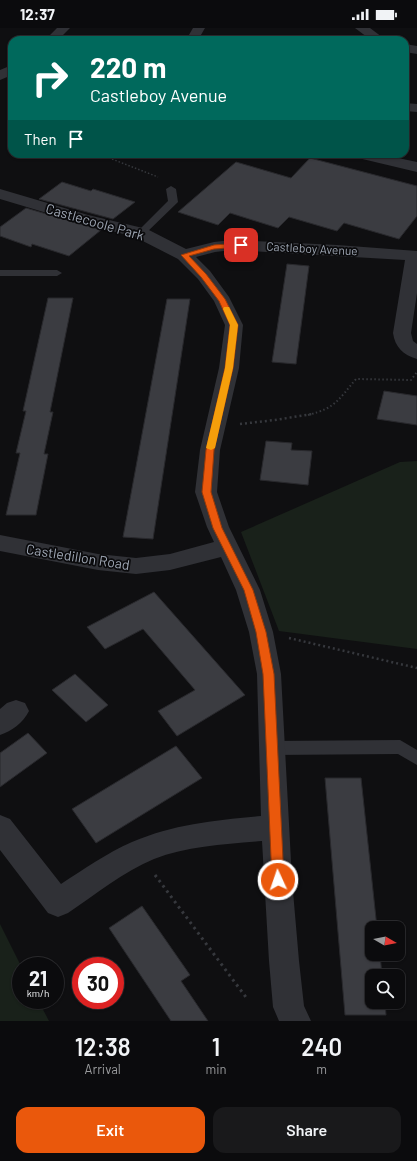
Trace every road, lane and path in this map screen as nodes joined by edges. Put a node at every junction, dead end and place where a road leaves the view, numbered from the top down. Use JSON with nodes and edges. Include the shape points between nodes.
{"nodes":[{"id":1,"x":64,"y":28,"type":"edge"},
{"id":2,"x":361,"y":28,"type":"edge"},
{"id":3,"x":55,"y":36,"type":"edge"},
{"id":4,"x":374,"y":36,"type":"edge"},
{"id":5,"x":109,"y":158,"type":"edge"},
{"id":6,"x":390,"y":158,"type":"edge"},
{"id":7,"x":417,"y":167,"type":"edge"},
{"id":8,"x":171,"y":189,"type":"joint"},
{"id":9,"x":0,"y":194,"type":"edge"},
{"id":10,"x":141,"y":233,"type":"junction"},
{"id":11,"x":184,"y":255,"type":"junction"},
{"id":12,"x":416,"y":256,"type":"edge"},
{"id":13,"x":0,"y":273,"type":"edge"},
{"id":14,"x":57,"y":273,"type":"dead end"},
{"id":15,"x":417,"y":353,"type":"edge"},
{"id":16,"x":417,"y":372,"type":"edge"},
{"id":17,"x":216,"y":425,"type":"junction"},
{"id":18,"x":0,"y":543,"type":"edge"},
{"id":19,"x":227,"y":547,"type":"junction"},
{"id":20,"x":261,"y":632,"type":"junction"},
{"id":21,"x":417,"y":668,"type":"edge"},
{"id":22,"x":272,"y":748,"type":"junction"},
{"id":23,"x":417,"y":758,"type":"edge"},
{"id":24,"x":275,"y":827,"type":"junction"},
{"id":25,"x":0,"y":828,"type":"edge"},
{"id":26,"x":139,"y":854,"type":"junction"},
{"id":27,"x":248,"y":1000,"type":"dead end"},
{"id":28,"x":295,"y":1021,"type":"edge"}],
"edges":[{"from":1,"to":3,"type":"street"},
{"from":2,"to":4,"type":"street"},
{"from":5,"to":8,"type":"path","via":[[166,180]]},
{"from":6,"to":7,"type":"street"},
{"from":8,"to":10,"type":"lane","via":[[172,202]]},
{"from":9,"to":10,"type":"street","name":"Castlecoole Park","via":[[32,205]]},
{"from":10,"to":11,"type":"street","name":"Castlecoole Park"},
{"from":11,"to":12,"type":"street","name":"Castleboy Avenue","via":[[232,245]]},
{"from":11,"to":17,"type":"street","name":"Castlecoole Park","via":[[204,275],[223,301],[234,325],[229,368]]},
{"from":12,"to":15,"type":"street","via":[[402,333],[404,343]]},
{"from":13,"to":14,"type":"lane"},
{"from":16,"to":17,"type":"path","via":[[411,380],[356,379],[333,405],[320,412],[253,423]]},
{"from":17,"to":19,"type":"street","name":"Castlecoole Park","via":[[210,450],[206,492]]},
{"from":18,"to":19,"type":"street","name":"Castledillon Road","via":[[98,562],[136,566],[170,562]]},
{"from":19,"to":20,"type":"street","name":"Castlecoole Park","via":[[248,590]]},
{"from":20,"to":21,"type":"path"},
{"from":20,"to":22,"type":"street","name":"Castlecoole Park","via":[[269,674]]},
{"from":22,"to":23,"type":"lane","via":[[400,747]]},
{"from":22,"to":24,"type":"street","name":"Castlecoole Park"},
{"from":24,"to":26,"type":"street","via":[[210,833],[154,846]]},
{"from":24,"to":28,"type":"street","name":"Castlecoole Park","via":[[284,961],[289,1007]]},
{"from":25,"to":26,"type":"street","via":[[58,903]]},
{"from":26,"to":27,"type":"path"}]}
